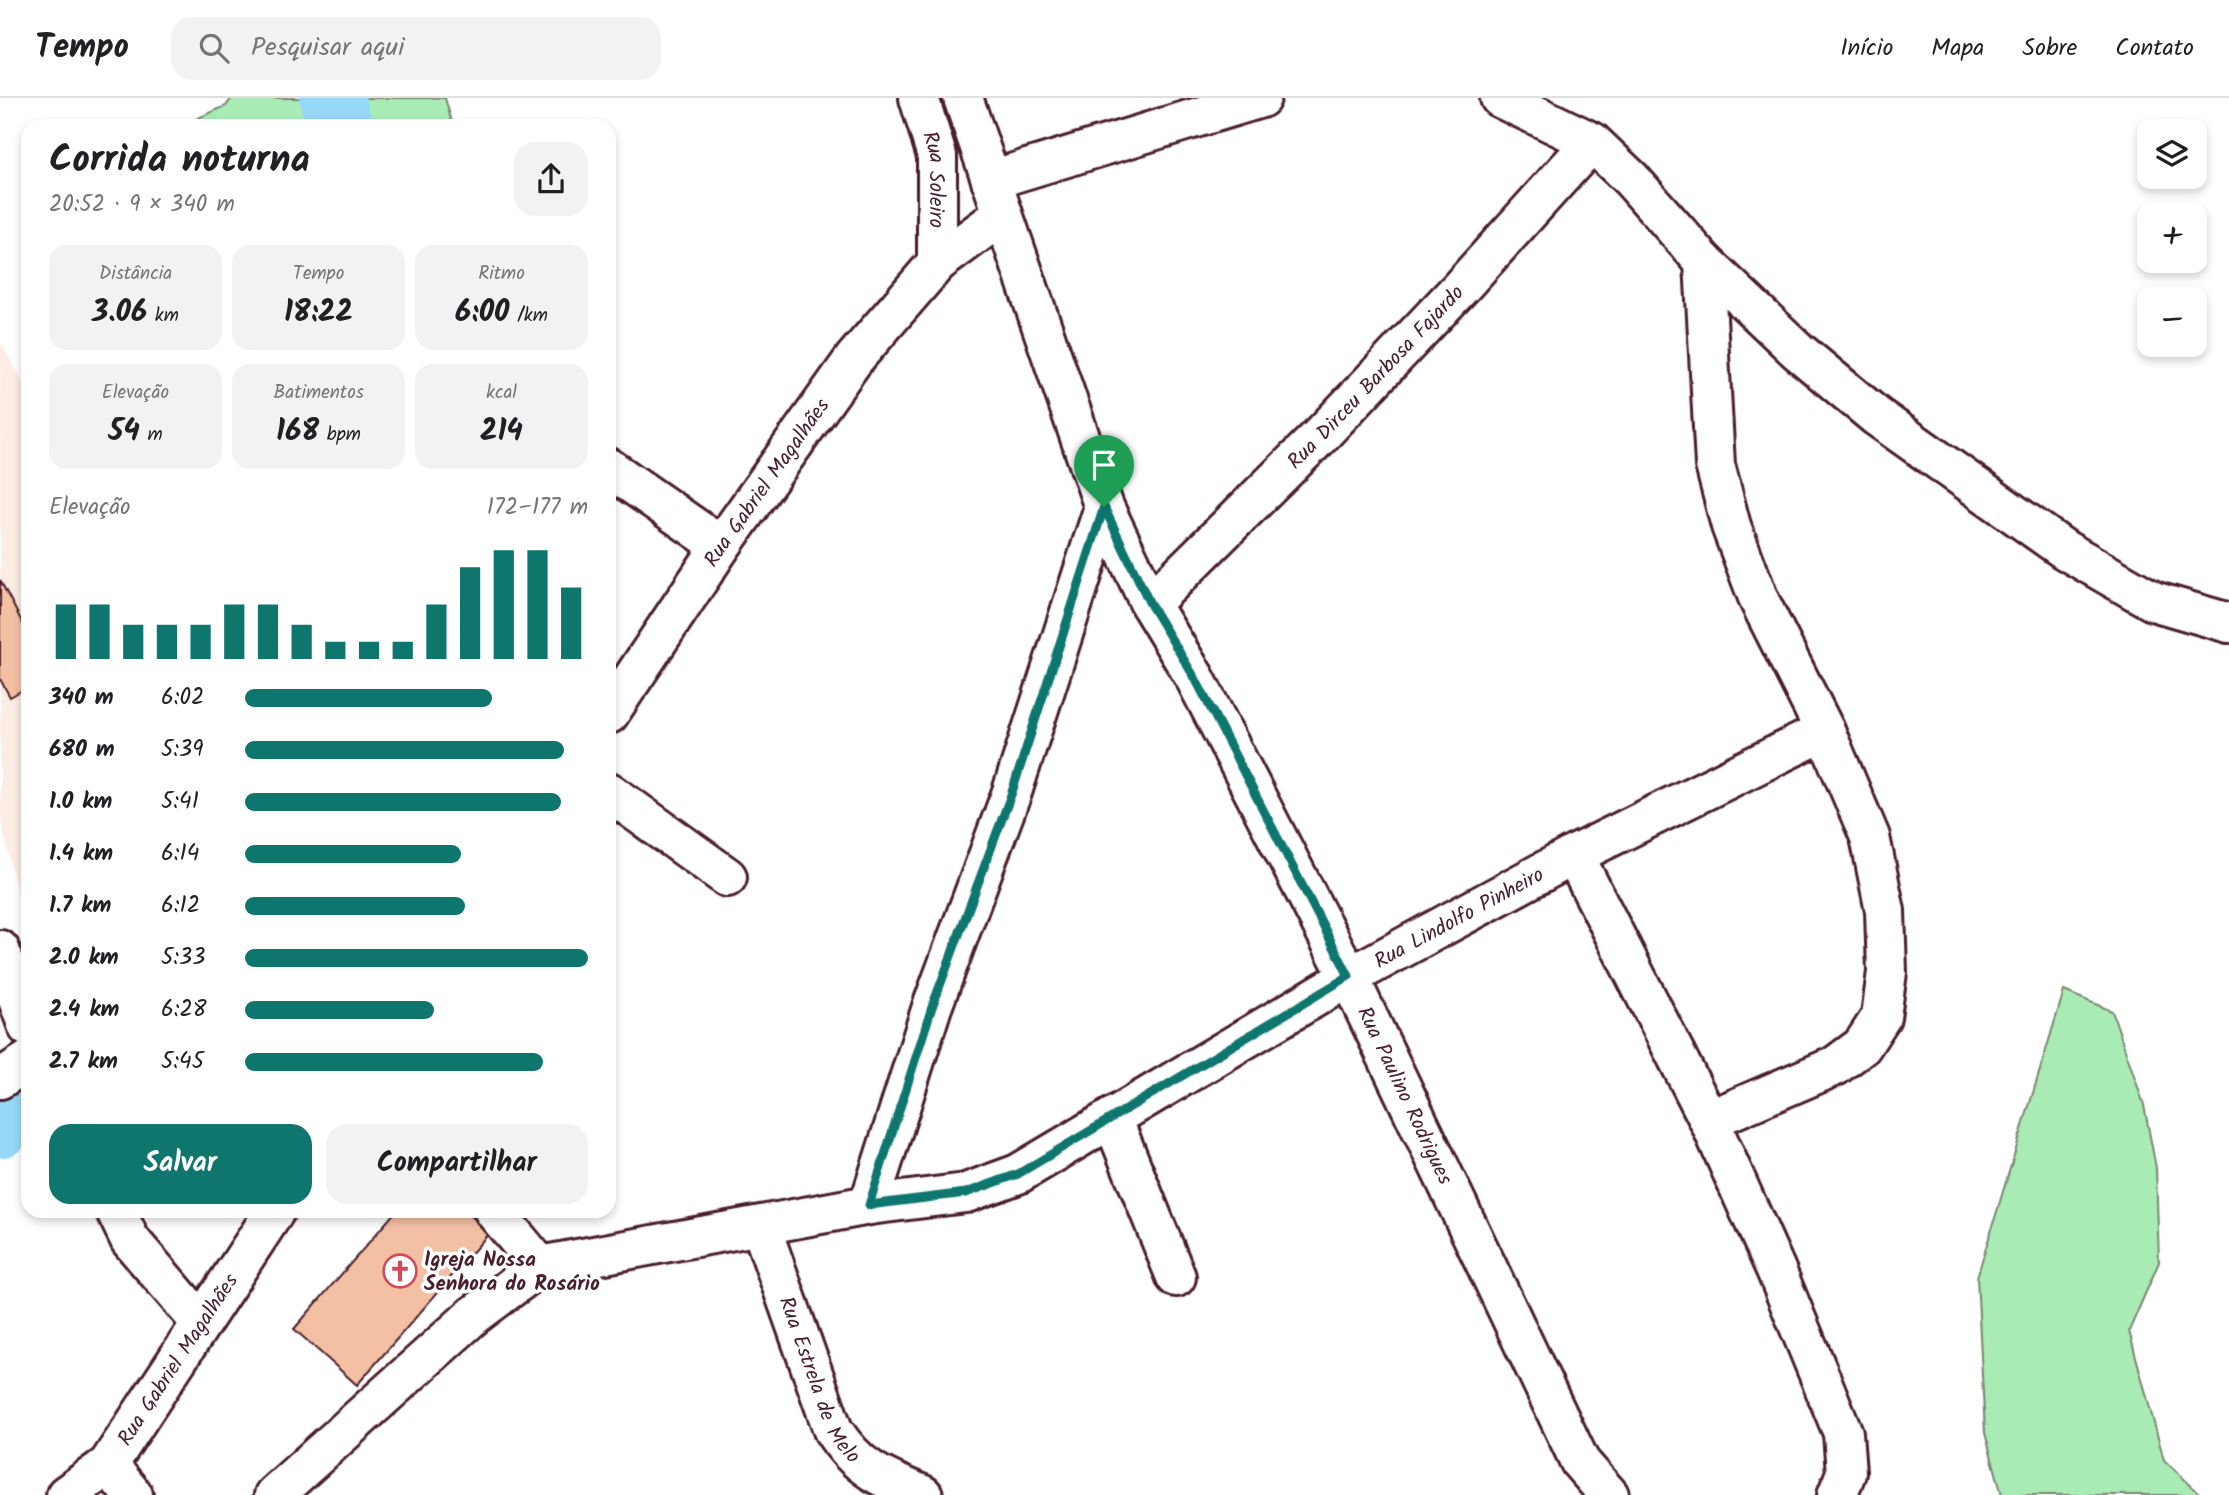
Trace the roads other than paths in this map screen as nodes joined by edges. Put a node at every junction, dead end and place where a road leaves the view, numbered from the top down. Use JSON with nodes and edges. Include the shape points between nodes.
{"nodes":[{"id":1,"x":919,"y":98,"type":"edge"},
{"id":2,"x":963,"y":98,"type":"edge"},
{"id":3,"x":1261,"y":98,"type":"edge"},
{"id":4,"x":1500,"y":98,"type":"edge"},
{"id":5,"x":1592,"y":142,"type":"junction"},
{"id":6,"x":996,"y":198,"type":"junction"},
{"id":7,"x":1704,"y":262,"type":"junction"},
{"id":8,"x":937,"y":263,"type":"junction"},
{"id":9,"x":616,"y":473,"type":"edge"},
{"id":10,"x":1104,"y":507,"type":"junction"},
{"id":11,"x":721,"y":547,"type":"junction"},
{"id":12,"x":1150,"y":604,"type":"junction"},
{"id":13,"x":2229,"y":623,"type":"edge"},
{"id":14,"x":616,"y":704,"type":"edge"},
{"id":15,"x":1825,"y":731,"type":"junction"},
{"id":16,"x":616,"y":797,"type":"edge"},
{"id":17,"x":1574,"y":855,"type":"junction"},
{"id":18,"x":727,"y":877,"type":"dead end"},
{"id":19,"x":0,"y":950,"type":"edge"},
{"id":20,"x":1349,"y":976,"type":"junction"},
{"id":21,"x":21,"y":1008,"type":"edge"},
{"id":22,"x":21,"y":1066,"type":"edge"},
{"id":23,"x":0,"y":1079,"type":"edge"},
{"id":24,"x":1112,"y":1118,"type":"junction"},
{"id":25,"x":1709,"y":1120,"type":"junction"},
{"id":26,"x":869,"y":1205,"type":"junction"},
{"id":27,"x":119,"y":1218,"type":"edge"},
{"id":28,"x":270,"y":1218,"type":"edge"},
{"id":29,"x":500,"y":1218,"type":"edge"},
{"id":30,"x":761,"y":1227,"type":"junction"},
{"id":31,"x":540,"y":1266,"type":"junction"},
{"id":32,"x":1176,"y":1277,"type":"dead end"},
{"id":33,"x":201,"y":1323,"type":"junction"},
{"id":34,"x":108,"y":1465,"type":"junction"},
{"id":35,"x":66,"y":1495,"type":"edge"},
{"id":36,"x":132,"y":1495,"type":"edge"},
{"id":37,"x":274,"y":1495,"type":"edge"},
{"id":38,"x":923,"y":1495,"type":"edge"},
{"id":39,"x":1609,"y":1495,"type":"edge"},
{"id":40,"x":1837,"y":1495,"type":"edge"}],
"edges":[{"from":1,"to":8,"type":"street","name":"Rua Soleiro","via":[[937,156]]},
{"from":2,"to":6,"type":"street","name":"Rua Paulino Rodrigues"},
{"from":3,"to":6,"type":"street","name":"Rua Gabriel Magalhães"},
{"from":4,"to":5,"type":"street"},
{"from":5,"to":7,"type":"street"},
{"from":5,"to":12,"type":"street","name":"Rua Dirceu Barbosa Fajardo","via":[[1330,425]]},
{"from":6,"to":8,"type":"street","name":"Rua Gabriel Magalhães"},
{"from":6,"to":10,"type":"street","name":"Rua Paulino Rodrigues"},
{"from":7,"to":13,"type":"street","via":[[1798,351],[1876,416],[2065,550],[2152,601]]},
{"from":7,"to":15,"type":"street","via":[[1715,465],[1731,526],[1759,600]]},
{"from":8,"to":11,"type":"street","name":"Rua Gabriel Magalhães","via":[[853,359]]},
{"from":9,"to":11,"type":"street"},
{"from":10,"to":12,"type":"street","name":"Rua Paulino Rodrigues"},
{"from":10,"to":26,"type":"street","via":[[1012,792],[932,1007]]},
{"from":11,"to":14,"type":"street","name":"Rua Gabriel Magalhães"},
{"from":12,"to":20,"type":"street","name":"Rua Paulino Rodrigues","via":[[1195,678]]},
{"from":15,"to":17,"type":"street","name":"Rua Lindolfo Pinheiro"},
{"from":15,"to":25,"type":"street","via":[[1870,837],[1885,911],[1887,972],[1881,1017],[1863,1046],[1835,1066]]},
{"from":16,"to":18,"type":"street"},
{"from":17,"to":20,"type":"street","name":"Rua Lindolfo Pinheiro"},
{"from":17,"to":25,"type":"street"},
{"from":19,"to":21,"type":"street"},
{"from":20,"to":24,"type":"street","name":"Rua Lindolfo Pinheiro"},
{"from":20,"to":39,"type":"street","name":"Rua Paulino Rodrigues","via":[[1580,1462]]},
{"from":22,"to":23,"type":"street"},
{"from":24,"to":26,"type":"street","name":"Rua Lindolfo Pinheiro","via":[[1018,1174],[966,1193]]},
{"from":24,"to":32,"type":"street"},
{"from":25,"to":40,"type":"street","via":[[1843,1433],[1846,1472]]},
{"from":26,"to":30,"type":"street","name":"Rua Lindolfo Pinheiro"},
{"from":27,"to":33,"type":"street","via":[[130,1240]]},
{"from":28,"to":33,"type":"street","name":"Rua Gabriel Magalhães"},
{"from":29,"to":31,"type":"street"},
{"from":30,"to":31,"type":"street","name":"Rua Lindolfo Pinheiro"},
{"from":30,"to":38,"type":"street","name":"Rua Estrela de Melo","via":[[833,1430],[850,1456],[880,1478]]},
{"from":31,"to":37,"type":"street","via":[[473,1316]]},
{"from":33,"to":34,"type":"street","name":"Rua Gabriel Magalhães"},
{"from":34,"to":35,"type":"street","name":"Rua Gabriel Magalhães"},
{"from":34,"to":36,"type":"street"}]}
